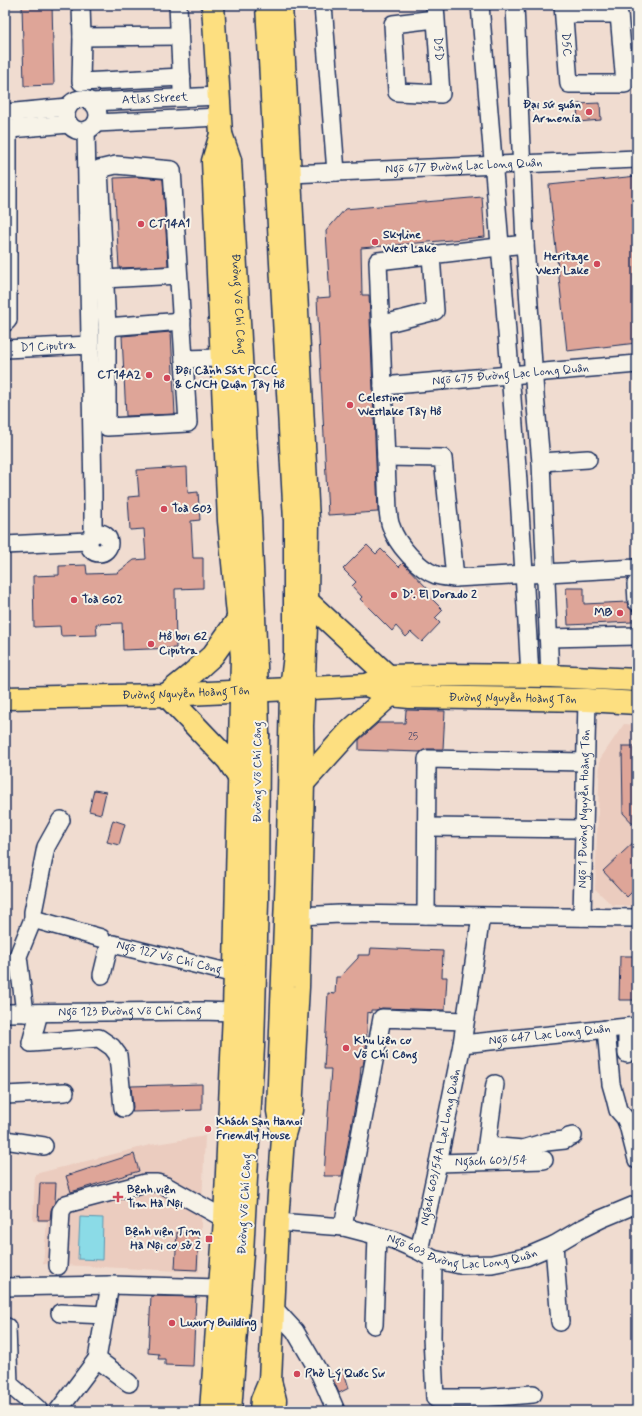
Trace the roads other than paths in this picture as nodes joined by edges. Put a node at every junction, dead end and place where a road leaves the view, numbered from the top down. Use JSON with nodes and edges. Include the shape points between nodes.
{"nodes":[{"id":1,"x":80,"y":5,"type":"edge"},
{"id":2,"x":178,"y":5,"type":"edge"},
{"id":3,"x":212,"y":5,"type":"edge"},
{"id":4,"x":266,"y":5,"type":"edge"},
{"id":5,"x":281,"y":5,"type":"edge"},
{"id":6,"x":323,"y":5,"type":"edge"},
{"id":7,"x":480,"y":5,"type":"edge"},
{"id":8,"x":516,"y":5,"type":"edge"},
{"id":9,"x":564,"y":10,"type":"edge"},
{"id":10,"x":435,"y":12,"type":"edge"},
{"id":11,"x":179,"y":36,"type":"junction"},
{"id":12,"x":82,"y":37,"type":"junction"},
{"id":13,"x":182,"y":77,"type":"junction"},
{"id":14,"x":218,"y":96,"type":"junction"},
{"id":15,"x":183,"y":98,"type":"junction"},
{"id":16,"x":92,"y":102,"type":"junction"},
{"id":17,"x":68,"y":107,"type":"junction"},
{"id":18,"x":5,"y":113,"type":"edge"},
{"id":19,"x":69,"y":124,"type":"junction"},
{"id":20,"x":220,"y":126,"type":"junction"},
{"id":21,"x":91,"y":127,"type":"junction"},
{"id":22,"x":8,"y":134,"type":"edge"},
{"id":23,"x":637,"y":159,"type":"edge"},
{"id":24,"x":521,"y":164,"type":"junction"},
{"id":25,"x":494,"y":165,"type":"junction"},
{"id":26,"x":336,"y":172,"type":"junction"},
{"id":27,"x":290,"y":174,"type":"junction"},
{"id":28,"x":525,"y":244,"type":"junction"},
{"id":29,"x":500,"y":246,"type":"junction"},
{"id":30,"x":431,"y":255,"type":"junction"},
{"id":31,"x":178,"y":275,"type":"junction"},
{"id":32,"x":104,"y":279,"type":"junction"},
{"id":33,"x":182,"y":321,"type":"junction"},
{"id":34,"x":5,"y":323,"type":"edge"},
{"id":35,"x":380,"y":325,"type":"junction"},
{"id":36,"x":107,"y":327,"type":"junction"},
{"id":37,"x":90,"y":345,"type":"junction"},
{"id":38,"x":5,"y":349,"type":"edge"},
{"id":39,"x":221,"y":358,"type":"junction"},
{"id":40,"x":184,"y":359,"type":"junction"},
{"id":41,"x":637,"y":364,"type":"edge"},
{"id":42,"x":534,"y":374,"type":"junction"},
{"id":43,"x":511,"y":375,"type":"junction"},
{"id":44,"x":383,"y":386,"type":"junction"},
{"id":45,"x":386,"y":457,"type":"junction"},
{"id":46,"x":588,"y":459,"type":"dead end"},
{"id":47,"x":541,"y":462,"type":"junction"},
{"id":48,"x":5,"y":545,"type":"edge"},
{"id":49,"x":637,"y":568,"type":"edge"},
{"id":50,"x":545,"y":572,"type":"junction"},
{"id":51,"x":525,"y":574,"type":"junction"},
{"id":52,"x":455,"y":578,"type":"junction"},
{"id":53,"x":637,"y":584,"type":"edge"},
{"id":54,"x":307,"y":601,"type":"junction"},
{"id":55,"x":637,"y":602,"type":"edge"},
{"id":56,"x":239,"y":618,"type":"junction"},
{"id":57,"x":637,"y":636,"type":"edge"},
{"id":58,"x":548,"y":638,"type":"junction"},
{"id":59,"x":300,"y":648,"type":"junction"},
{"id":60,"x":540,"y":676,"type":"junction"},
{"id":61,"x":637,"y":680,"type":"edge"},
{"id":62,"x":389,"y":686,"type":"junction"},
{"id":63,"x":297,"y":689,"type":"junction"},
{"id":64,"x":249,"y":691,"type":"junction"},
{"id":65,"x":166,"y":695,"type":"junction"},
{"id":66,"x":5,"y":698,"type":"edge"},
{"id":67,"x":587,"y":700,"type":"junction"},
{"id":68,"x":637,"y":703,"type":"edge"},
{"id":69,"x":258,"y":735,"type":"junction"},
{"id":70,"x":240,"y":749,"type":"junction"},
{"id":71,"x":586,"y":762,"type":"junction"},
{"id":72,"x":240,"y":779,"type":"junction"},
{"id":73,"x":303,"y":783,"type":"junction"},
{"id":74,"x":61,"y":820,"type":"dead end"},
{"id":75,"x":427,"y":827,"type":"junction"},
{"id":76,"x":584,"y":829,"type":"junction"},
{"id":77,"x":300,"y":916,"type":"junction"},
{"id":78,"x":426,"y":916,"type":"junction"},
{"id":79,"x":481,"y":916,"type":"junction"},
{"id":80,"x":582,"y":918,"type":"junction"},
{"id":81,"x":637,"y":918,"type":"edge"},
{"id":82,"x":33,"y":919,"type":"junction"},
{"id":83,"x":101,"y":938,"type":"dead end"},
{"id":84,"x":235,"y":974,"type":"junction"},
{"id":85,"x":102,"y":975,"type":"dead end"},
{"id":86,"x":234,"y":1012,"type":"junction"},
{"id":87,"x":5,"y":1013,"type":"edge"},
{"id":88,"x":32,"y":1013,"type":"junction"},
{"id":89,"x":465,"y":1021,"type":"junction"},
{"id":90,"x":632,"y":1026,"type":"edge"},
{"id":91,"x":606,"y":1029,"type":"junction"},
{"id":92,"x":462,"y":1044,"type":"junction"},
{"id":93,"x":627,"y":1054,"type":"dead end"},
{"id":94,"x":495,"y":1084,"type":"dead end"},
{"id":95,"x":65,"y":1092,"type":"dead end"},
{"id":96,"x":5,"y":1095,"type":"edge"},
{"id":97,"x":123,"y":1108,"type":"dead end"},
{"id":98,"x":573,"y":1136,"type":"dead end"},
{"id":99,"x":283,"y":1138,"type":"junction"},
{"id":100,"x":5,"y":1140,"type":"edge"},
{"id":101,"x":44,"y":1146,"type":"dead end"},
{"id":102,"x":486,"y":1154,"type":"junction"},
{"id":103,"x":544,"y":1160,"type":"dead end"},
{"id":104,"x":637,"y":1160,"type":"edge"},
{"id":105,"x":438,"y":1163,"type":"junction"},
{"id":106,"x":637,"y":1204,"type":"edge"},
{"id":107,"x":225,"y":1218,"type":"junction"},
{"id":108,"x":277,"y":1222,"type":"junction"},
{"id":109,"x":343,"y":1227,"type":"junction"},
{"id":110,"x":377,"y":1236,"type":"junction"},
{"id":111,"x":554,"y":1245,"type":"junction"},
{"id":112,"x":419,"y":1251,"type":"junction"},
{"id":113,"x":433,"y":1259,"type":"junction"},
{"id":114,"x":58,"y":1266,"type":"dead end"},
{"id":115,"x":110,"y":1285,"type":"junction"},
{"id":116,"x":5,"y":1287,"type":"edge"},
{"id":117,"x":220,"y":1288,"type":"junction"},
{"id":118,"x":272,"y":1306,"type":"junction"},
{"id":119,"x":60,"y":1313,"type":"dead end"},
{"id":120,"x":105,"y":1315,"type":"junction"},
{"id":121,"x":560,"y":1322,"type":"dead end"},
{"id":122,"x":374,"y":1325,"type":"dead end"},
{"id":123,"x":5,"y":1327,"type":"edge"},
{"id":124,"x":97,"y":1359,"type":"junction"},
{"id":125,"x":270,"y":1382,"type":"junction"},
{"id":126,"x":129,"y":1383,"type":"dead end"},
{"id":127,"x":7,"y":1384,"type":"edge"},
{"id":128,"x":533,"y":1394,"type":"dead end"},
{"id":129,"x":42,"y":1410,"type":"edge"},
{"id":130,"x":58,"y":1411,"type":"edge"},
{"id":131,"x":211,"y":1411,"type":"edge"},
{"id":132,"x":230,"y":1411,"type":"edge"},
{"id":133,"x":261,"y":1411,"type":"edge"},
{"id":134,"x":274,"y":1411,"type":"edge"},
{"id":135,"x":336,"y":1411,"type":"edge"}],
"edges":[{"from":1,"to":12,"type":"street"},
{"from":2,"to":11,"type":"street"},
{"from":3,"to":14,"type":"main road","name":"Đường Võ Chí Công"},
{"from":4,"to":59,"type":"main road"},
{"from":5,"to":27,"type":"main road"},
{"from":6,"to":26,"type":"street"},
{"from":7,"to":25,"type":"street"},
{"from":8,"to":24,"type":"street"},
{"from":9,"to":9,"type":"street","name":"D5C","via":[[569,84],[625,84],[619,14]]},
{"from":10,"to":10,"type":"street","name":"D5D","via":[[441,94],[397,92],[393,24]]},
{"from":11,"to":12,"type":"street"},
{"from":11,"to":13,"type":"street"},
{"from":12,"to":13,"type":"street","via":[[81,82]]},
{"from":13,"to":15,"type":"street"},
{"from":14,"to":15,"type":"street","name":"Atlas Street"},
{"from":14,"to":20,"type":"main road","name":"Đường Võ Chí Công"},
{"from":15,"to":16,"type":"street","name":"Atlas Street"},
{"from":16,"to":17,"type":"street","via":[[76,100]]},
{"from":16,"to":21,"type":"street","via":[[98,114]]},
{"from":17,"to":18,"type":"street"},
{"from":17,"to":19,"type":"street","via":[[66,113]]},
{"from":18,"to":22,"type":"street","via":[[9,118]]},
{"from":19,"to":21,"type":"street","via":[[75,129]]},
{"from":19,"to":22,"type":"street"},
{"from":20,"to":21,"type":"street","name":"Atlas Street"},
{"from":20,"to":39,"type":"main road","name":"Đường Võ Chí Công","via":[[213,161]]},
{"from":20,"to":64,"type":"main road","name":"Đường Võ Chí Công","via":[[230,160]]},
{"from":21,"to":37,"type":"street"},
{"from":22,"to":34,"type":"street","via":[[8,320]]},
{"from":23,"to":24,"type":"street","name":"Ngõ 677 Đường Lạc Long Quân"},
{"from":24,"to":25,"type":"street","name":"Ngõ 677 Đường Lạc Long Quân"},
{"from":24,"to":28,"type":"street"},
{"from":25,"to":26,"type":"street","name":"Ngõ 677 Đường Lạc Long Quân"},
{"from":25,"to":29,"type":"street"},
{"from":26,"to":27,"type":"street","name":"Ngõ 677 Đường Lạc Long Quân"},
{"from":27,"to":54,"type":"main road","via":[[308,521]]},
{"from":28,"to":29,"type":"street"},
{"from":28,"to":42,"type":"street"},
{"from":29,"to":30,"type":"street"},
{"from":29,"to":43,"type":"street"},
{"from":30,"to":35,"type":"street","via":[[434,311]]},
{"from":30,"to":35,"type":"street","via":[[378,261]]},
{"from":31,"to":32,"type":"street"},
{"from":31,"to":32,"type":"street","via":[[172,170],[116,165],[98,169]]},
{"from":31,"to":33,"type":"street"},
{"from":32,"to":36,"type":"street"},
{"from":33,"to":36,"type":"street"},
{"from":33,"to":40,"type":"street"},
{"from":35,"to":44,"type":"street"},
{"from":36,"to":40,"type":"street","via":[[107,427],[188,423]]},
{"from":37,"to":38,"type":"street","name":"D1 Ciputra"},
{"from":37,"to":48,"type":"street","via":[[91,538]]},
{"from":39,"to":40,"type":"street"},
{"from":39,"to":56,"type":"main road","name":"Đường Võ Chí Công","via":[[229,520]]},
{"from":41,"to":42,"type":"street","name":"Ngõ 675 Đường Lạc Long Quân"},
{"from":42,"to":43,"type":"street","name":"Ngõ 675 Đường Lạc Long Quân"},
{"from":42,"to":47,"type":"street"},
{"from":43,"to":44,"type":"street","name":"Ngõ 675 Đường Lạc Long Quân"},
{"from":43,"to":51,"type":"street"},
{"from":44,"to":45,"type":"street"},
{"from":45,"to":52,"type":"street","via":[[391,527],[423,569]]},
{"from":45,"to":52,"type":"street","via":[[443,458]]},
{"from":46,"to":47,"type":"street"},
{"from":47,"to":50,"type":"street"},
{"from":49,"to":50,"type":"street"},
{"from":50,"to":51,"type":"street"},
{"from":50,"to":58,"type":"street"},
{"from":51,"to":52,"type":"street"},
{"from":51,"to":60,"type":"street"},
{"from":53,"to":55,"type":"street"},
{"from":54,"to":59,"type":"main road"},
{"from":54,"to":62,"type":"main road"},
{"from":56,"to":64,"type":"main road","name":"Đường Võ Chí Công","via":[[242,656]]},
{"from":56,"to":65,"type":"main road","via":[[213,655]]},
{"from":57,"to":58,"type":"street"},
{"from":58,"to":60,"type":"street"},
{"from":59,"to":63,"type":"main road"},
{"from":60,"to":61,"type":"main road","name":"Đường Nguyễn Hoàng Tôn"},
{"from":60,"to":62,"type":"main road","name":"Đường Nguyễn Hoàng Tôn","via":[[442,674]]},
{"from":62,"to":63,"type":"main road","name":"Đường Nguyễn Hoàng Tôn"},
{"from":62,"to":67,"type":"main road","name":"Đường Nguyễn Hoàng Tôn","via":[[410,697]]},
{"from":62,"to":73,"type":"main road"},
{"from":63,"to":64,"type":"main road","name":"Đường Nguyễn Hoàng Tôn"},
{"from":63,"to":73,"type":"main road","via":[[302,726]]},
{"from":63,"to":99,"type":"main road","via":[[288,844],[278,1111]]},
{"from":64,"to":65,"type":"main road","name":"Đường Nguyễn Hoàng Tôn"},
{"from":64,"to":69,"type":"main road","name":"Đường Võ Chí Công"},
{"from":64,"to":70,"type":"main road","name":"Đường Võ Chí Công"},
{"from":65,"to":66,"type":"main road","name":"Đường Nguyễn Hoàng Tôn"},
{"from":65,"to":72,"type":"main road","via":[[228,760]]},
{"from":67,"to":68,"type":"main road","name":"Đường Nguyễn Hoàng Tôn"},
{"from":67,"to":71,"type":"street","name":"Ngõ 1 Đường Nguyễn Hoàng Tôn"},
{"from":69,"to":70,"type":"main road"},
{"from":69,"to":132,"type":"main road","name":"Đường Võ Chí Công","via":[[253,1046],[242,1253]]},
{"from":70,"to":72,"type":"main road","name":"Đường Võ Chí Công"},
{"from":71,"to":75,"type":"street","via":[[427,759]]},
{"from":71,"to":76,"type":"street","name":"Ngõ 1 Đường Nguyễn Hoàng Tôn"},
{"from":72,"to":84,"type":"main road","name":"Đường Võ Chí Công"},
{"from":73,"to":77,"type":"main road"},
{"from":74,"to":82,"type":"street","via":[[46,847]]},
{"from":75,"to":76,"type":"street"},
{"from":75,"to":78,"type":"street"},
{"from":76,"to":80,"type":"street","name":"Ngõ 1 Đường Nguyễn Hoàng Tôn"},
{"from":77,"to":78,"type":"street"},
{"from":77,"to":99,"type":"main road","via":[[291,1110]]},
{"from":78,"to":79,"type":"street"},
{"from":79,"to":80,"type":"street"},
{"from":79,"to":89,"type":"street","name":"Ngách 603/54A Lạc Long Quân"},
{"from":80,"to":81,"type":"street"},
{"from":82,"to":83,"type":"street"},
{"from":82,"to":88,"type":"street","via":[[18,956]]},
{"from":84,"to":85,"type":"street","name":"Ngõ 127 Võ Chí Công","via":[[113,944],[109,946]]},
{"from":84,"to":86,"type":"main road","name":"Đường Võ Chí Công"},
{"from":86,"to":88,"type":"street","name":"Ngõ 123 Đường Võ Chí Công"},
{"from":86,"to":107,"type":"main road","name":"Đường Võ Chí Công"},
{"from":87,"to":88,"type":"street","name":"Ngõ 123 Đường Võ Chí Công"},
{"from":88,"to":97,"type":"street","via":[[31,1043],[99,1038],[112,1047],[118,1055]]},
{"from":89,"to":92,"type":"street","name":"Ngách 603/54A Lạc Long Quân"},
{"from":89,"to":109,"type":"street","via":[[382,1018]]},
{"from":90,"to":91,"type":"street","name":"Ngõ 647 Lạc Long Quân"},
{"from":90,"to":93,"type":"street"},
{"from":91,"to":92,"type":"street","name":"Ngõ 647 Lạc Long Quân"},
{"from":91,"to":104,"type":"street","via":[[611,1084],[618,1110],[628,1125]]},
{"from":92,"to":105,"type":"street","name":"Ngách 603/54A Lạc Long Quân"},
{"from":94,"to":102,"type":"street"},
{"from":95,"to":96,"type":"street"},
{"from":98,"to":102,"type":"street","via":[[523,1149]]},
{"from":99,"to":108,"type":"main road"},
{"from":100,"to":101,"type":"street"},
{"from":102,"to":103,"type":"street","name":"Ngách 603/54"},
{"from":102,"to":105,"type":"street","name":"Ngách 603/54"},
{"from":105,"to":112,"type":"street","name":"Ngách 603/54A Lạc Long Quân"},
{"from":106,"to":111,"type":"street","name":"Ngõ 603 Đường Lạc Long Quân","via":[[581,1229]]},
{"from":107,"to":114,"type":"street","via":[[166,1186],[150,1182],[66,1204],[61,1211]]},
{"from":107,"to":117,"type":"main road","name":"Đường Võ Chí Công"},
{"from":108,"to":109,"type":"street","name":"Ngõ 603 Đường Lạc Long Quân"},
{"from":108,"to":118,"type":"main road"},
{"from":109,"to":110,"type":"street","name":"Ngõ 603 Đường Lạc Long Quân"},
{"from":110,"to":112,"type":"street","name":"Ngõ 603 Đường Lạc Long Quân"},
{"from":110,"to":122,"type":"street"},
{"from":111,"to":113,"type":"street","name":"Ngõ 603 Đường Lạc Long Quân","via":[[526,1257],[492,1264],[460,1265]]},
{"from":111,"to":121,"type":"street"},
{"from":112,"to":113,"type":"street","name":"Ngõ 603 Đường Lạc Long Quân"},
{"from":113,"to":128,"type":"street","via":[[432,1337],[435,1398]]},
{"from":115,"to":116,"type":"street"},
{"from":115,"to":117,"type":"street"},
{"from":115,"to":120,"type":"street"},
{"from":117,"to":131,"type":"main road","name":"Đường Võ Chí Công"},
{"from":118,"to":125,"type":"main road"},
{"from":118,"to":135,"type":"street","via":[[296,1331],[319,1372]]},
{"from":119,"to":120,"type":"street"},
{"from":120,"to":124,"type":"street"},
{"from":123,"to":127,"type":"street"},
{"from":124,"to":126,"type":"street"},
{"from":124,"to":130,"type":"street"},
{"from":125,"to":133,"type":"main road","via":[[262,1400]]},
{"from":125,"to":134,"type":"main road","via":[[275,1400]]},
{"from":127,"to":129,"type":"street"}]}
